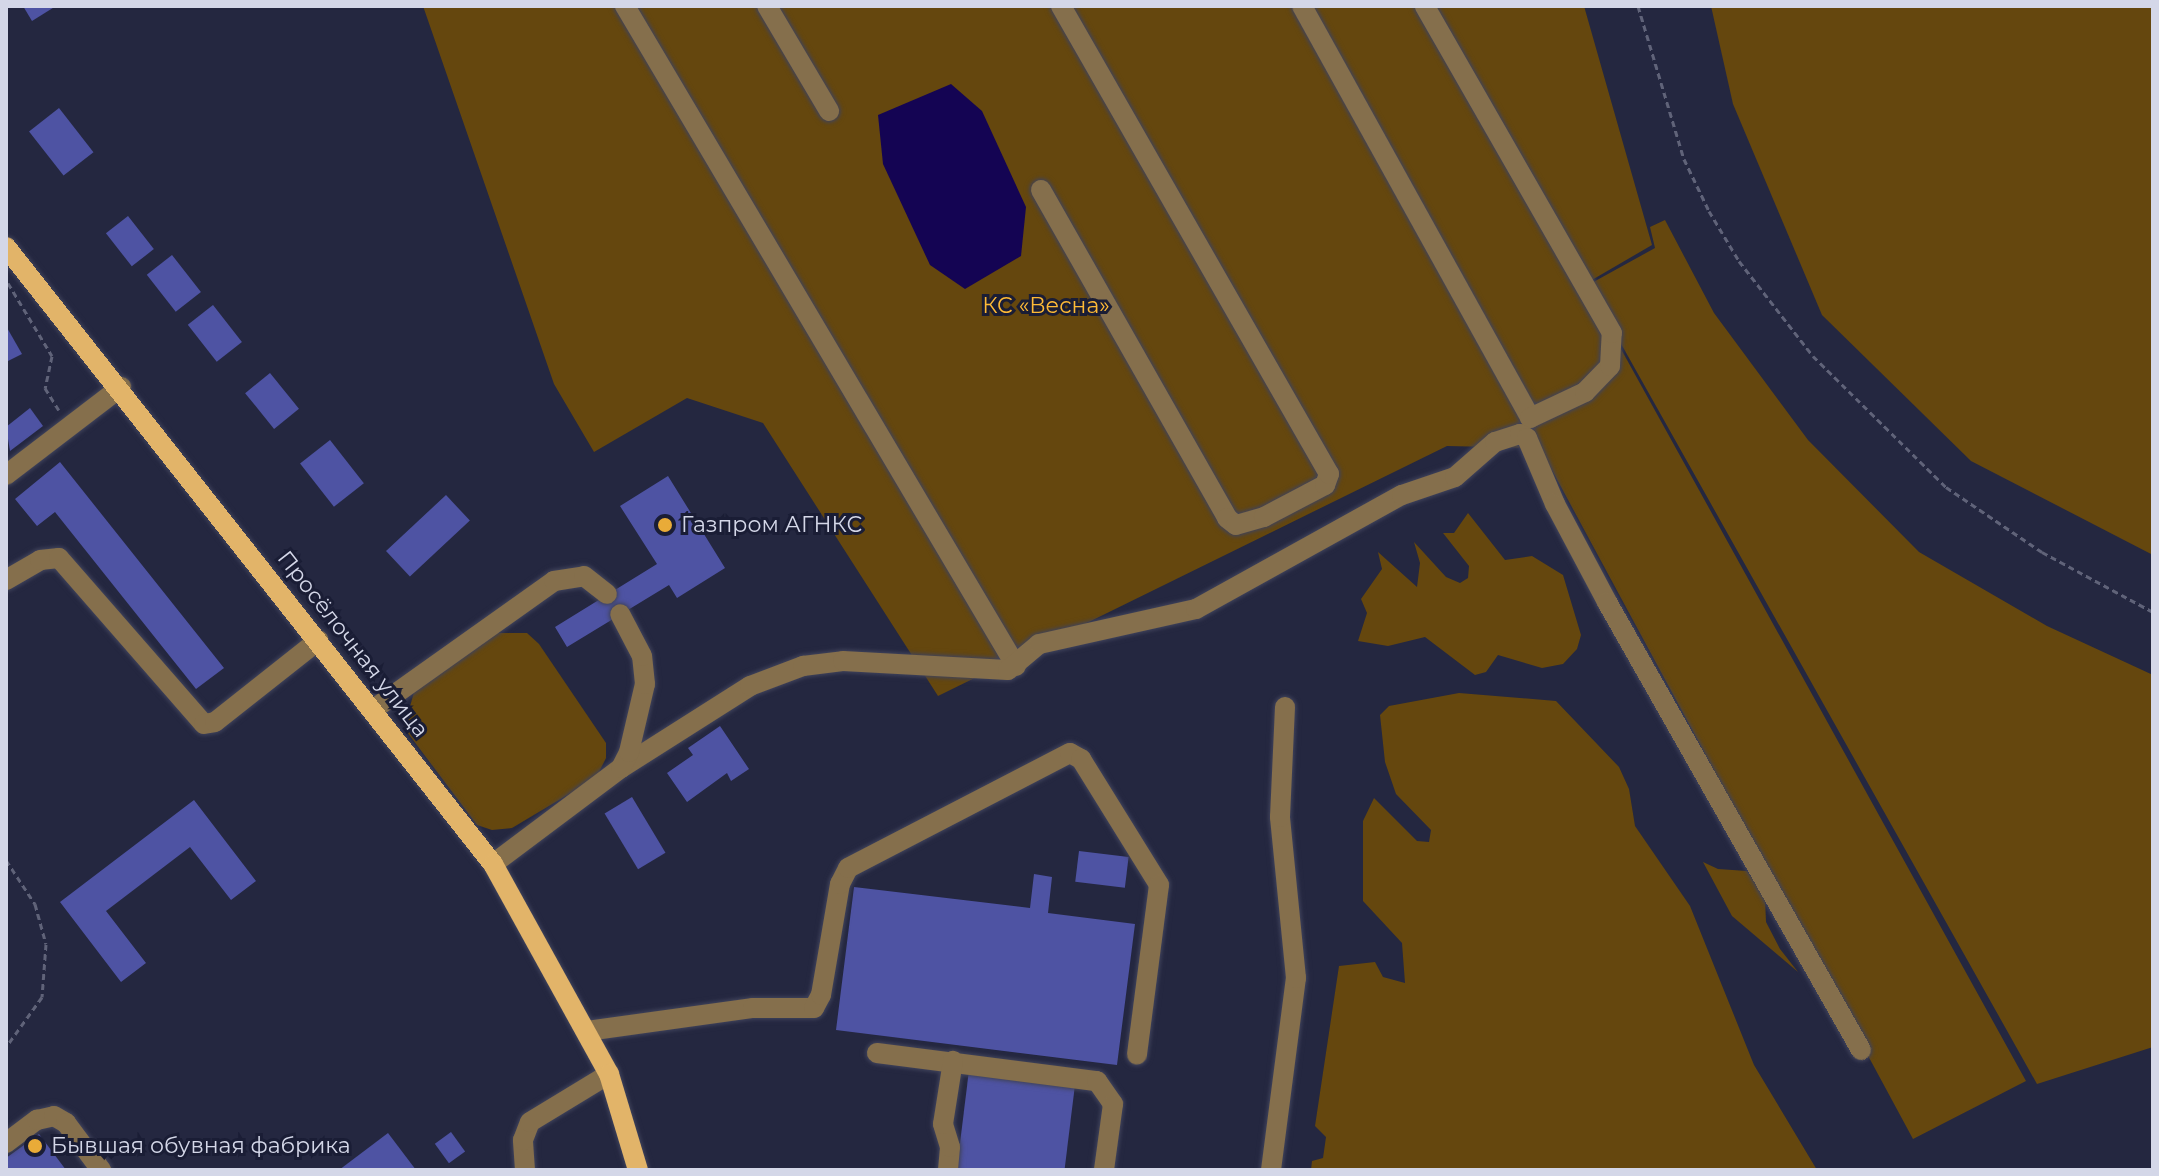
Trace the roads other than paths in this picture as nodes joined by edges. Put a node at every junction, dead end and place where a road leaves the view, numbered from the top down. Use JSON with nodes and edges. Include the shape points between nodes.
{"nodes":[{"id":1,"x":625,"y":6,"type":"edge"},
{"id":2,"x":767,"y":6,"type":"edge"},
{"id":3,"x":1061,"y":6,"type":"edge"},
{"id":4,"x":1302,"y":6,"type":"edge"},
{"id":5,"x":1425,"y":6,"type":"edge"},
{"id":6,"x":829,"y":111,"type":"dead end"},
{"id":7,"x":1041,"y":190,"type":"dead end"},
{"id":8,"x":6,"y":247,"type":"edge"},
{"id":9,"x":121,"y":387,"type":"junction"},
{"id":10,"x":6,"y":475,"type":"edge"},
{"id":11,"x":6,"y":580,"type":"edge"},
{"id":12,"x":607,"y":594,"type":"dead end"},
{"id":13,"x":620,"y":614,"type":"dead end"},
{"id":14,"x":319,"y":640,"type":"junction"},
{"id":15,"x":1016,"y":666,"type":"junction"},
{"id":16,"x":1285,"y":707,"type":"dead end"},
{"id":17,"x":374,"y":709,"type":"junction"},
{"id":18,"x":621,"y":768,"type":"junction"},
{"id":19,"x":493,"y":864,"type":"junction"},
{"id":20,"x":587,"y":1031,"type":"junction"},
{"id":21,"x":1861,"y":1050,"type":"dead end"},
{"id":22,"x":877,"y":1053,"type":"dead end"},
{"id":23,"x":1137,"y":1055,"type":"dead end"},
{"id":24,"x":953,"y":1061,"type":"junction"},
{"id":25,"x":609,"y":1074,"type":"junction"},
{"id":26,"x":6,"y":1143,"type":"edge"},
{"id":27,"x":101,"y":1170,"type":"edge"},
{"id":28,"x":525,"y":1170,"type":"edge"},
{"id":29,"x":638,"y":1170,"type":"edge"},
{"id":30,"x":948,"y":1170,"type":"edge"},
{"id":31,"x":1104,"y":1170,"type":"edge"},
{"id":32,"x":1271,"y":1170,"type":"edge"}],
"edges":[{"from":1,"to":15,"type":"street"},
{"from":2,"to":6,"type":"street"},
{"from":3,"to":7,"type":"street","via":[[1329,474],[1325,485],[1264,517],[1236,525],[1227,518]]},
{"from":4,"to":5,"type":"street","via":[[1530,418],[1585,392],[1610,366],[1612,333]]},
{"from":8,"to":9,"type":"main road","name":"Просёлочная улица"},
{"from":9,"to":10,"type":"street"},
{"from":9,"to":14,"type":"main road","name":"Просёлочная улица"},
{"from":11,"to":14,"type":"street","via":[[40,560],[59,558],[204,724],[215,722]]},
{"from":12,"to":17,"type":"street","via":[[584,576],[554,581]]},
{"from":13,"to":18,"type":"street","via":[[642,656],[645,684],[637,733]]},
{"from":14,"to":17,"type":"main road","name":"Просёлочная улица"},
{"from":15,"to":18,"type":"street","via":[[995,672],[843,661],[803,666],[750,686]]},
{"from":15,"to":21,"type":"street","via":[[1052,639],[1196,609],[1402,495],[1455,477],[1503,436],[1520,434],[1527,438],[1607,602]]},
{"from":16,"to":32,"type":"street","via":[[1280,817],[1296,978]]},
{"from":17,"to":19,"type":"main road","name":"Просёлочная улица"},
{"from":18,"to":19,"type":"street"},
{"from":19,"to":20,"type":"main road","name":"Просёлочная улица"},
{"from":20,"to":23,"type":"street","via":[[753,1008],[814,1008],[848,868],[1070,753],[1081,759],[1159,885]]},
{"from":20,"to":25,"type":"main road","name":"Просёлочная улица"},
{"from":22,"to":24,"type":"street"},
{"from":24,"to":30,"type":"street","via":[[943,1133],[950,1147]]},
{"from":24,"to":31,"type":"street","via":[[1088,1077],[1103,1085],[1113,1104]]},
{"from":25,"to":28,"type":"street","via":[[530,1122],[523,1140]]},
{"from":25,"to":29,"type":"main road","name":"Просёлочная улица"},
{"from":26,"to":27,"type":"street","via":[[37,1120],[54,1116],[66,1123]]}]}
